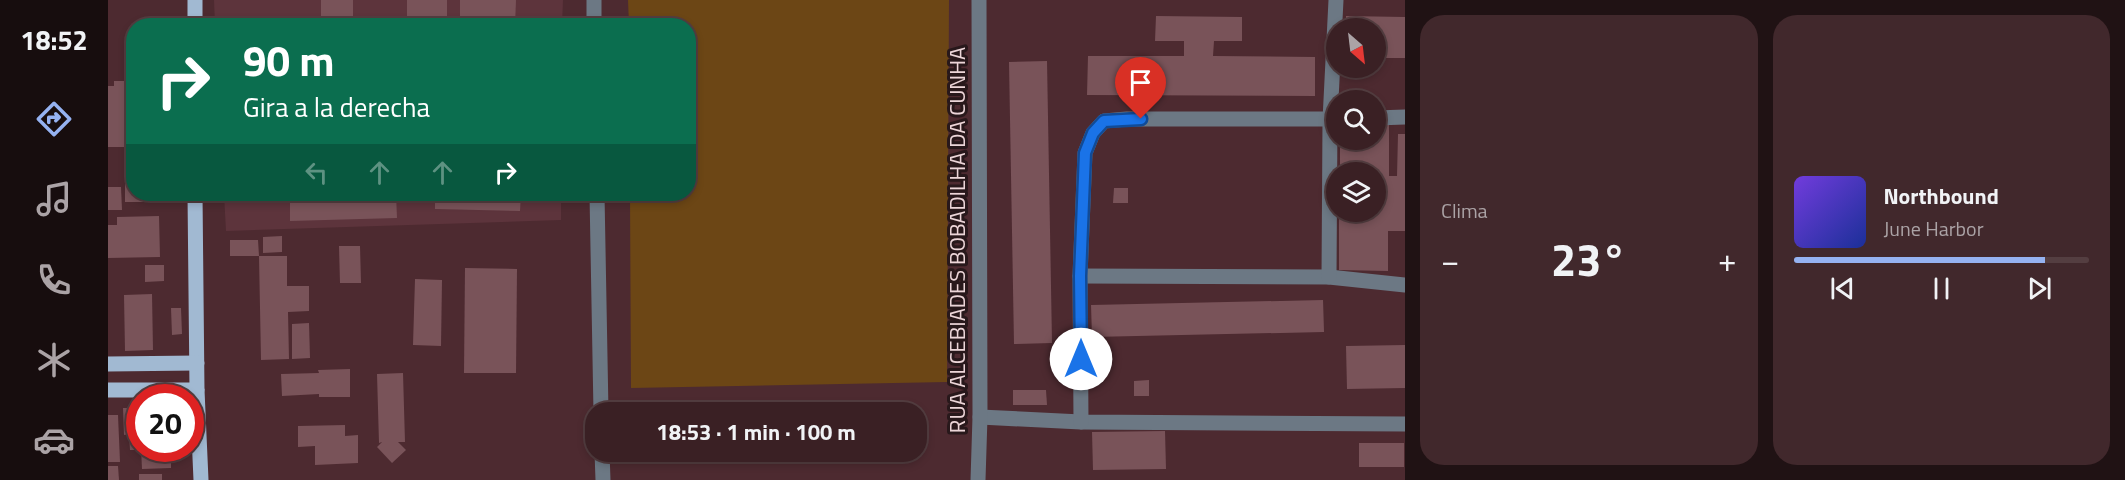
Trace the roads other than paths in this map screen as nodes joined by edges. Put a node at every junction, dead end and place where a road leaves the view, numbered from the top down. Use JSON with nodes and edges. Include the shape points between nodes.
{"nodes":[{"id":1,"x":195,"y":0,"type":"edge"},
{"id":2,"x":594,"y":0,"type":"edge"},
{"id":3,"x":979,"y":0,"type":"edge"},
{"id":4,"x":1336,"y":0,"type":"edge"},
{"id":5,"x":195,"y":18,"type":"edge"},
{"id":6,"x":594,"y":18,"type":"edge"},
{"id":7,"x":1334,"y":90,"type":"edge"},
{"id":8,"x":1405,"y":117,"type":"edge"},
{"id":9,"x":1386,"y":118,"type":"edge"},
{"id":10,"x":1326,"y":120,"type":"edge"},
{"id":11,"x":1332,"y":150,"type":"edge"},
{"id":12,"x":195,"y":201,"type":"edge"},
{"id":13,"x":597,"y":201,"type":"edge"},
{"id":14,"x":1080,"y":276,"type":"junction"},
{"id":15,"x":1329,"y":277,"type":"junction"},
{"id":16,"x":1405,"y":285,"type":"edge"},
{"id":17,"x":197,"y":363,"type":"junction"},
{"id":18,"x":108,"y":364,"type":"edge"},
{"id":19,"x":197,"y":384,"type":"edge"},
{"id":20,"x":108,"y":390,"type":"edge"},
{"id":21,"x":126,"y":390,"type":"edge"},
{"id":22,"x":601,"y":402,"type":"edge"},
{"id":23,"x":980,"y":417,"type":"junction"},
{"id":24,"x":1081,"y":422,"type":"junction"},
{"id":25,"x":1405,"y":424,"type":"edge"},
{"id":26,"x":200,"y":462,"type":"edge"},
{"id":27,"x":602,"y":462,"type":"edge"},
{"id":28,"x":201,"y":480,"type":"edge"},
{"id":29,"x":603,"y":480,"type":"edge"},
{"id":30,"x":978,"y":480,"type":"edge"}],
"edges":[{"from":1,"to":5,"type":"main road"},
{"from":2,"to":6,"type":"street"},
{"from":3,"to":23,"type":"street","name":"RUA ALCEBIADES BOBADILHA DA CUNHA"},
{"from":4,"to":7,"type":"street"},
{"from":8,"to":9,"type":"street"},
{"from":10,"to":14,"type":"street","via":[[1104,121],[1093,133],[1085,153]]},
{"from":11,"to":15,"type":"street"},
{"from":12,"to":17,"type":"main road"},
{"from":13,"to":22,"type":"street"},
{"from":14,"to":15,"type":"street"},
{"from":14,"to":24,"type":"street"},
{"from":15,"to":16,"type":"street"},
{"from":17,"to":18,"type":"main road"},
{"from":17,"to":19,"type":"main road"},
{"from":20,"to":21,"type":"main road"},
{"from":23,"to":24,"type":"street"},
{"from":23,"to":30,"type":"street","name":"RUA ALCEBIADES BOBADILHA DA CUNHA"},
{"from":24,"to":25,"type":"street"},
{"from":26,"to":28,"type":"main road"},
{"from":27,"to":29,"type":"street"}]}
